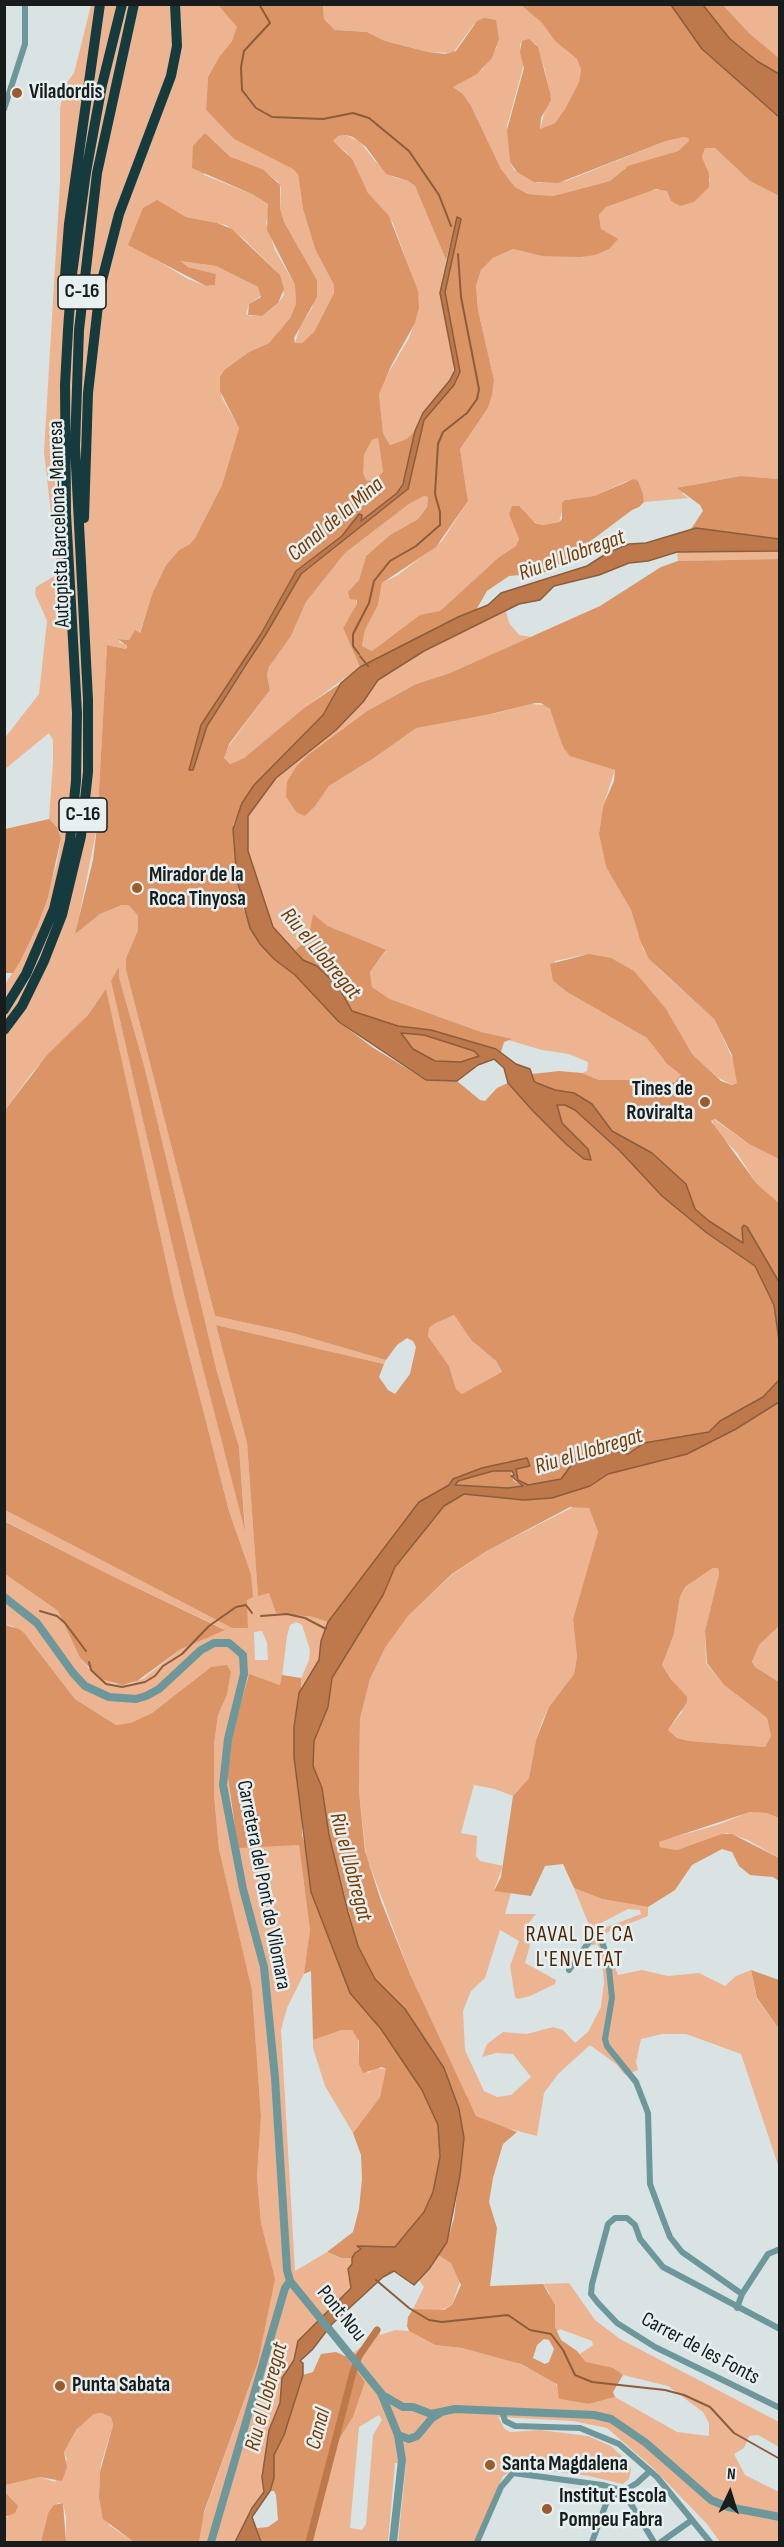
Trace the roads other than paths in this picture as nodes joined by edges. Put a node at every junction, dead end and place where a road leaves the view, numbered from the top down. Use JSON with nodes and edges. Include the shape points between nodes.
{"nodes":[{"id":1,"x":25,"y":4,"type":"edge"},
{"id":2,"x":100,"y":4,"type":"edge"},
{"id":3,"x":122,"y":4,"type":"edge"},
{"id":4,"x":134,"y":4,"type":"edge"},
{"id":5,"x":175,"y":4,"type":"edge"},
{"id":6,"x":6,"y":96,"type":"edge"},
{"id":7,"x":4,"y":109,"type":"edge"},
{"id":8,"x":66,"y":513,"type":"junction"},
{"id":9,"x":81,"y":584,"type":"junction"},
{"id":10,"x":4,"y":1010,"type":"edge"},
{"id":11,"x":4,"y":1030,"type":"edge"},
{"id":12,"x":4,"y":1597,"type":"edge"},
{"id":13,"x":569,"y":1970,"type":"dead end"},
{"id":14,"x":780,"y":2249,"type":"edge"},
{"id":15,"x":292,"y":2283,"type":"junction"},
{"id":16,"x":742,"y":2294,"type":"junction"},
{"id":17,"x":737,"y":2308,"type":"junction"},
{"id":18,"x":780,"y":2329,"type":"edge"},
{"id":19,"x":381,"y":2393,"type":"junction"},
{"id":20,"x":403,"y":2407,"type":"junction"},
{"id":21,"x":780,"y":2408,"type":"edge"},
{"id":22,"x":502,"y":2411,"type":"junction"},
{"id":23,"x":421,"y":2412,"type":"junction"},
{"id":24,"x":440,"y":2413,"type":"junction"},
{"id":25,"x":393,"y":2419,"type":"junction"},
{"id":26,"x":424,"y":2427,"type":"junction"},
{"id":27,"x":398,"y":2435,"type":"junction"},
{"id":28,"x":412,"y":2439,"type":"junction"},
{"id":29,"x":402,"y":2460,"type":"junction"},
{"id":30,"x":649,"y":2472,"type":"junction"},
{"id":31,"x":623,"y":2491,"type":"junction"},
{"id":32,"x":780,"y":2517,"type":"edge"},
{"id":33,"x":692,"y":2520,"type":"junction"},
{"id":34,"x":709,"y":2541,"type":"edge"},
{"id":35,"x":211,"y":2542,"type":"edge"},
{"id":36,"x":393,"y":2542,"type":"edge"},
{"id":37,"x":477,"y":2542,"type":"edge"},
{"id":38,"x":592,"y":2542,"type":"edge"},
{"id":39,"x":654,"y":2542,"type":"edge"},
{"id":40,"x":661,"y":2542,"type":"edge"}],
"edges":[{"from":1,"to":6,"type":"street","via":[[25,44]]},
{"from":2,"to":8,"type":"highway","via":[[64,284],[59,406]]},
{"from":3,"to":8,"type":"highway","name":"Autopista Barcelona-Manresa","number":"C-16","via":[[96,117],[72,274],[65,385]]},
{"from":4,"to":9,"type":"highway","name":"Autopista Barcelona-Manresa","number":"C-16","via":[[107,118],[83,276],[75,436]]},
{"from":5,"to":9,"type":"highway","via":[[177,46],[171,76],[119,214],[96,313],[88,393]]},
{"from":6,"to":7,"type":"street"},
{"from":8,"to":10,"type":"highway","name":"Autopista Barcelona-Manresa","number":"C-16","via":[[77,713],[70,842],[54,909],[26,974]]},
{"from":9,"to":11,"type":"highway","name":"Autopista Barcelona-Manresa","number":"C-16","via":[[88,772],[81,836],[62,915],[48,951],[22,1005]]},
{"from":12,"to":15,"type":"street","name":"Carretera del Pont de Vilomara","via":[[37,1623],[85,1686],[110,1697],[146,1696],[214,1643],[229,1642],[243,1655],[244,1674],[228,1739],[223,1785],[243,1889],[264,1967],[275,2078],[285,2260]]},
{"from":13,"to":16,"type":"street","via":[[591,1939],[602,1942],[612,1998],[607,2046],[633,2077],[648,2114],[650,2184],[666,2228],[682,2252]]},
{"from":14,"to":16,"type":"street","via":[[768,2254]]},
{"from":15,"to":19,"type":"street","name":"Pont Nou"},
{"from":15,"to":35,"type":"street","via":[[277,2314]]},
{"from":16,"to":17,"type":"street"},
{"from":17,"to":18,"type":"street"},
{"from":17,"to":21,"type":"street","name":"Carrer de les Fonts","via":[[663,2267],[627,2218],[615,2218],[604,2232],[591,2294],[617,2323],[655,2347]]},
{"from":19,"to":20,"type":"street"},
{"from":19,"to":25,"type":"street"},
{"from":20,"to":23,"type":"street"},
{"from":20,"to":25,"type":"street"},
{"from":22,"to":24,"type":"street","via":[[455,2409]]},
{"from":22,"to":30,"type":"street","via":[[505,2421],[515,2426],[561,2426],[601,2435],[620,2444]]},
{"from":22,"to":32,"type":"street","via":[[611,2419],[646,2443],[711,2500]]},
{"from":23,"to":24,"type":"street"},
{"from":23,"to":26,"type":"street"},
{"from":24,"to":26,"type":"street"},
{"from":25,"to":27,"type":"street"},
{"from":26,"to":28,"type":"street"},
{"from":27,"to":28,"type":"street"},
{"from":27,"to":29,"type":"street"},
{"from":28,"to":29,"type":"street"},
{"from":29,"to":36,"type":"street"},
{"from":30,"to":31,"type":"street"},
{"from":30,"to":33,"type":"street"},
{"from":31,"to":37,"type":"street","via":[[513,2473],[501,2487]]},
{"from":31,"to":38,"type":"street","via":[[607,2500]]},
{"from":31,"to":39,"type":"street"},
{"from":33,"to":34,"type":"street"},
{"from":33,"to":40,"type":"street"}]}
